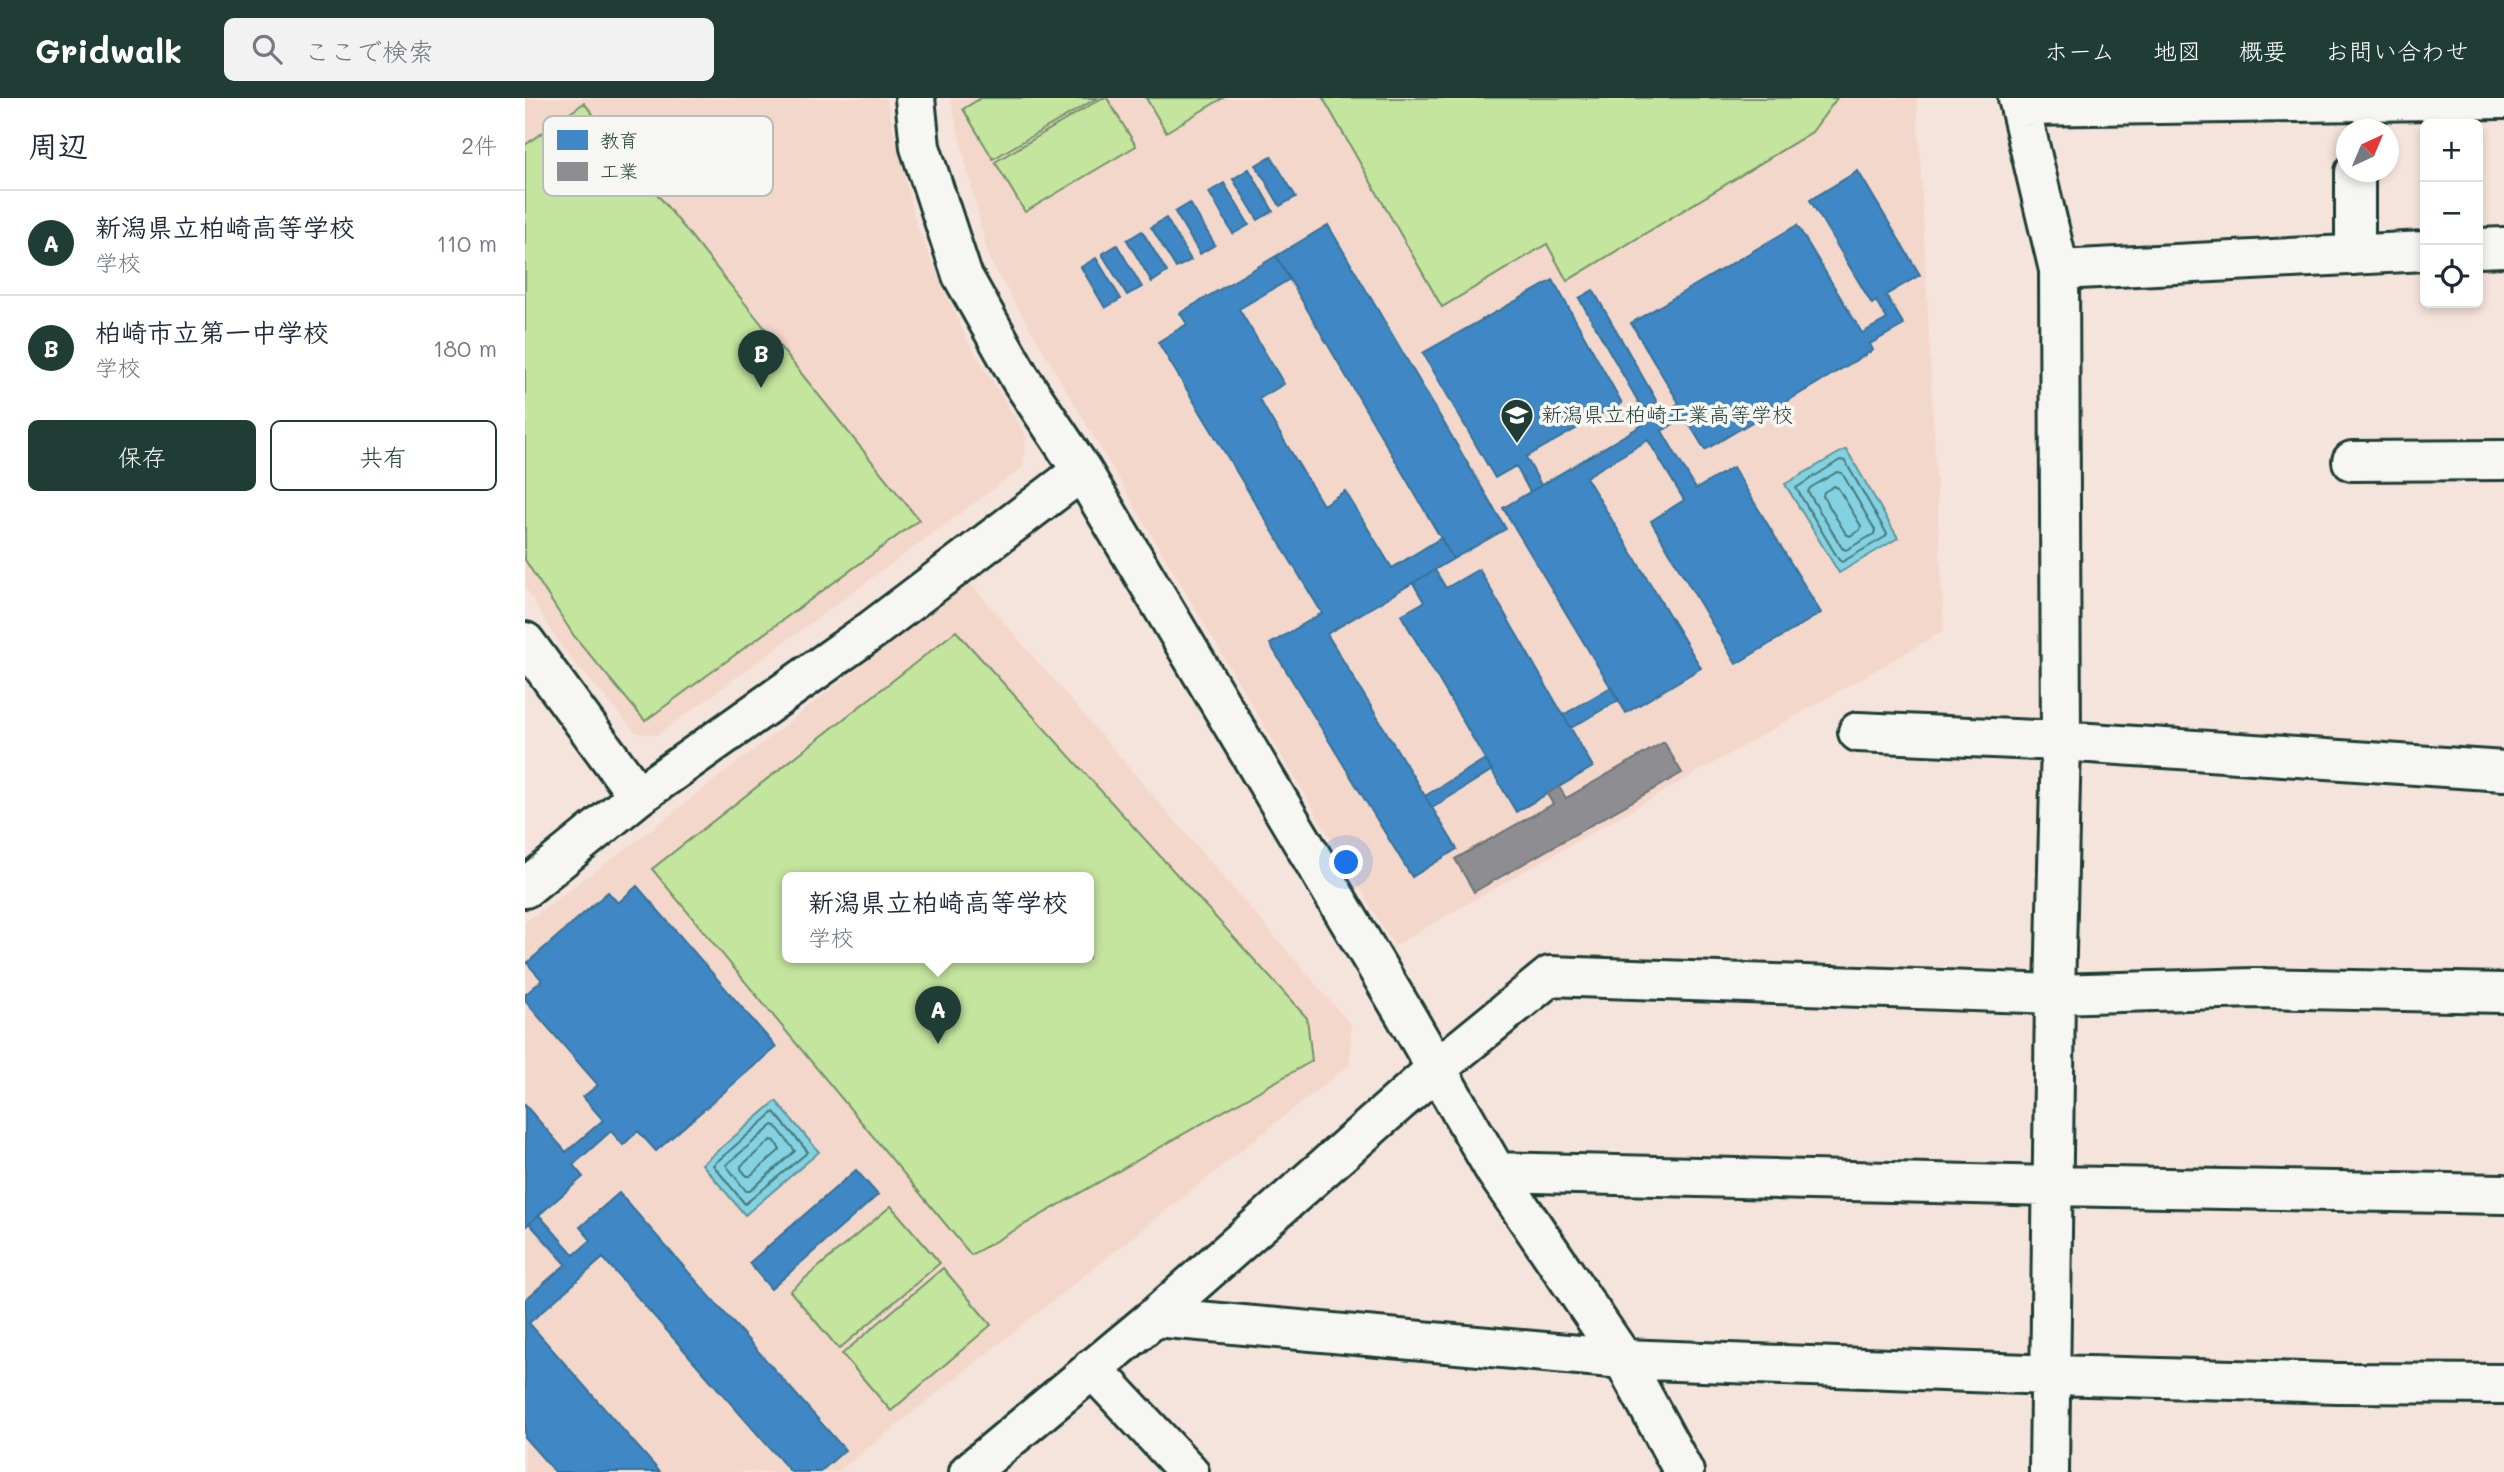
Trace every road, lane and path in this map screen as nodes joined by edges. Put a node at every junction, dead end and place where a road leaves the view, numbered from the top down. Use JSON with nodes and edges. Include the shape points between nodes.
{"nodes":[{"id":1,"x":915,"y":98,"type":"edge"},
{"id":2,"x":2504,"y":99,"type":"edge"},
{"id":3,"x":2019,"y":102,"type":"edge"},
{"id":4,"x":2355,"y":109,"type":"edge"},
{"id":5,"x":2355,"y":182,"type":"edge"},
{"id":6,"x":2504,"y":247,"type":"edge"},
{"id":7,"x":2483,"y":248,"type":"edge"},
{"id":8,"x":2420,"y":251,"type":"edge"},
{"id":9,"x":2355,"y":255,"type":"junction"},
{"id":10,"x":2059,"y":270,"type":"junction"},
{"id":11,"x":2504,"y":460,"type":"edge"},
{"id":12,"x":2352,"y":461,"type":"dead end"},
{"id":13,"x":1082,"y":471,"type":"junction"},
{"id":14,"x":525,"y":642,"type":"edge"},
{"id":15,"x":1858,"y":732,"type":"dead end"},
{"id":16,"x":2061,"y":741,"type":"junction"},
{"id":17,"x":2504,"y":771,"type":"edge"},
{"id":18,"x":638,"y":796,"type":"junction"},
{"id":19,"x":525,"y":888,"type":"edge"},
{"id":20,"x":2504,"y":993,"type":"edge"},
{"id":21,"x":2055,"y":994,"type":"junction"},
{"id":22,"x":1436,"y":1069,"type":"junction"},
{"id":23,"x":1496,"y":1172,"type":"junction"},
{"id":24,"x":2052,"y":1186,"type":"junction"},
{"id":25,"x":2504,"y":1194,"type":"edge"},
{"id":26,"x":1155,"y":1317,"type":"junction"},
{"id":27,"x":1623,"y":1359,"type":"junction"},
{"id":28,"x":1092,"y":1368,"type":"junction"},
{"id":29,"x":2052,"y":1375,"type":"junction"},
{"id":30,"x":2504,"y":1384,"type":"edge"},
{"id":31,"x":969,"y":1472,"type":"edge"},
{"id":32,"x":1189,"y":1472,"type":"edge"},
{"id":33,"x":1684,"y":1472,"type":"edge"},
{"id":34,"x":2049,"y":1472,"type":"edge"}],
"edges":[{"from":1,"to":13,"type":"street","via":[[921,147],[962,275],[1020,378]]},
{"from":2,"to":4,"type":"street"},
{"from":3,"to":4,"type":"street"},
{"from":3,"to":10,"type":"street"},
{"from":5,"to":9,"type":"street"},
{"from":6,"to":7,"type":"street"},
{"from":8,"to":9,"type":"street"},
{"from":9,"to":10,"type":"street"},
{"from":10,"to":16,"type":"street"},
{"from":11,"to":12,"type":"street"},
{"from":13,"to":18,"type":"street","via":[[872,630]]},
{"from":13,"to":22,"type":"street"},
{"from":14,"to":18,"type":"street"},
{"from":15,"to":16,"type":"street"},
{"from":16,"to":17,"type":"street"},
{"from":16,"to":21,"type":"street"},
{"from":18,"to":19,"type":"street"},
{"from":20,"to":21,"type":"street","via":[[2254,988]]},
{"from":21,"to":22,"type":"street","via":[[1550,976]]},
{"from":21,"to":24,"type":"street"},
{"from":22,"to":23,"type":"street"},
{"from":22,"to":26,"type":"street"},
{"from":23,"to":24,"type":"street"},
{"from":23,"to":27,"type":"street"},
{"from":24,"to":25,"type":"street"},
{"from":24,"to":29,"type":"street"},
{"from":26,"to":27,"type":"street"},
{"from":26,"to":28,"type":"street"},
{"from":27,"to":29,"type":"street"},
{"from":27,"to":33,"type":"street"},
{"from":28,"to":31,"type":"street"},
{"from":28,"to":32,"type":"street"},
{"from":29,"to":30,"type":"street"},
{"from":29,"to":34,"type":"street"}]}
